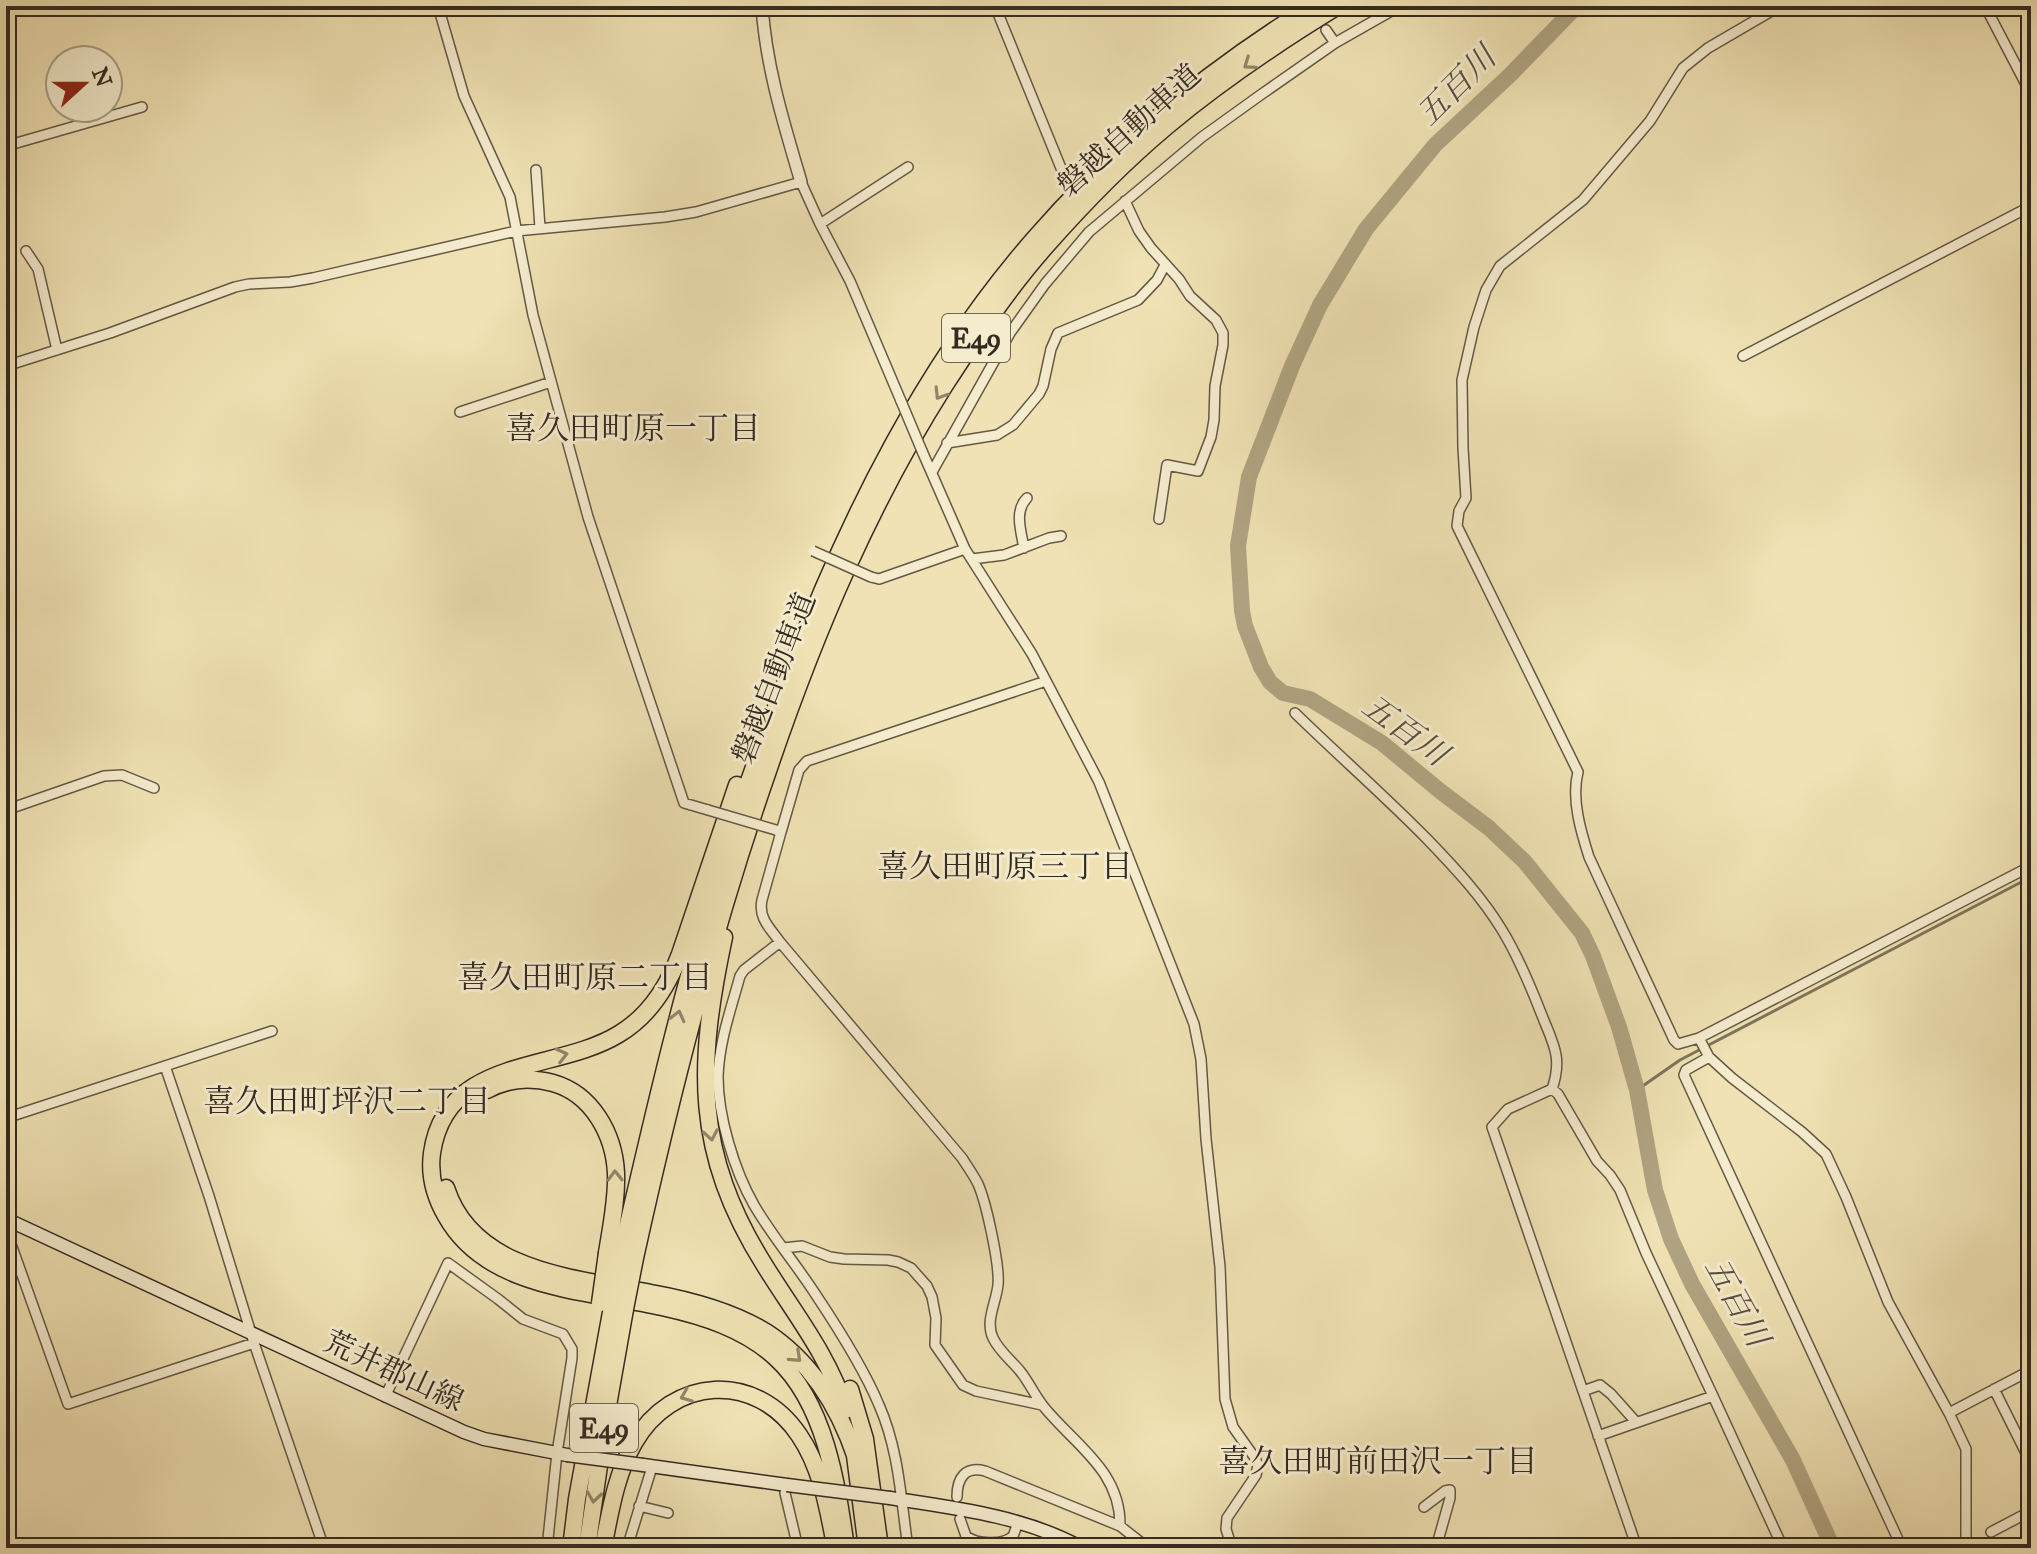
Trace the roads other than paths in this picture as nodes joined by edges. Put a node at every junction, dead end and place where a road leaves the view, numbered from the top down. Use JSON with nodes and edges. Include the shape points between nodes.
{"nodes":[{"id":1,"x":438,"y":6,"type":"edge"},
{"id":2,"x":762,"y":6,"type":"edge"},
{"id":3,"x":995,"y":6,"type":"edge"},
{"id":4,"x":1312,"y":6,"type":"edge"},
{"id":5,"x":1338,"y":6,"type":"edge"},
{"id":6,"x":1400,"y":6,"type":"edge"},
{"id":7,"x":1780,"y":6,"type":"edge"},
{"id":8,"x":1985,"y":6,"type":"edge"},
{"id":9,"x":1326,"y":30,"type":"dead end"},
{"id":10,"x":1335,"y":43,"type":"junction"},
{"id":11,"x":2031,"y":94,"type":"edge"},
{"id":12,"x":142,"y":107,"type":"dead end"},
{"id":13,"x":6,"y":146,"type":"edge"},
{"id":14,"x":908,"y":167,"type":"dead end"},
{"id":15,"x":536,"y":170,"type":"dead end"},
{"id":16,"x":1063,"y":173,"type":"dead end"},
{"id":17,"x":801,"y":182,"type":"junction"},
{"id":18,"x":1125,"y":201,"type":"junction"},
{"id":19,"x":2031,"y":206,"type":"edge"},
{"id":20,"x":820,"y":224,"type":"junction"},
{"id":21,"x":540,"y":228,"type":"junction"},
{"id":22,"x":516,"y":231,"type":"junction"},
{"id":23,"x":26,"y":251,"type":"dead end"},
{"id":24,"x":1165,"y":265,"type":"junction"},
{"id":25,"x":57,"y":350,"type":"junction"},
{"id":26,"x":1743,"y":356,"type":"dead end"},
{"id":27,"x":6,"y":366,"type":"edge"},
{"id":28,"x":551,"y":382,"type":"junction"},
{"id":29,"x":460,"y":412,"type":"dead end"},
{"id":30,"x":947,"y":443,"type":"junction"},
{"id":31,"x":932,"y":472,"type":"junction"},
{"id":32,"x":1027,"y":498,"type":"dead end"},
{"id":33,"x":1159,"y":519,"type":"dead end"},
{"id":34,"x":1061,"y":536,"type":"dead end"},
{"id":35,"x":1024,"y":548,"type":"junction"},
{"id":36,"x":810,"y":549,"type":"dead end"},
{"id":37,"x":965,"y":549,"type":"junction"},
{"id":38,"x":972,"y":559,"type":"junction"},
{"id":39,"x":1046,"y":681,"type":"junction"},
{"id":40,"x":777,"y":704,"type":"junction"},
{"id":41,"x":1295,"y":713,"type":"dead end"},
{"id":42,"x":763,"y":784,"type":"junction"},
{"id":43,"x":154,"y":788,"type":"dead end"},
{"id":44,"x":6,"y":810,"type":"edge"},
{"id":45,"x":778,"y":831,"type":"junction"},
{"id":46,"x":2031,"y":866,"type":"edge"},
{"id":47,"x":780,"y":942,"type":"junction"},
{"id":48,"x":272,"y":1031,"type":"dead end"},
{"id":49,"x":1703,"y":1047,"type":"junction"},
{"id":50,"x":165,"y":1066,"type":"junction"},
{"id":51,"x":1552,"y":1089,"type":"junction"},
{"id":52,"x":6,"y":1118,"type":"edge"},
{"id":53,"x":6,"y":1219,"type":"edge"},
{"id":54,"x":744,"y":1229,"type":"junction"},
{"id":55,"x":6,"y":1230,"type":"edge"},
{"id":56,"x":783,"y":1248,"type":"junction"},
{"id":57,"x":621,"y":1255,"type":"junction"},
{"id":58,"x":612,"y":1306,"type":"junction"},
{"id":59,"x":253,"y":1339,"type":"junction"},
{"id":60,"x":2031,"y":1370,"type":"edge"},
{"id":61,"x":1994,"y":1389,"type":"junction"},
{"id":62,"x":1583,"y":1391,"type":"junction"},
{"id":63,"x":1713,"y":1396,"type":"junction"},
{"id":64,"x":385,"y":1397,"type":"junction"},
{"id":65,"x":1042,"y":1405,"type":"junction"},
{"id":66,"x":1949,"y":1413,"type":"junction"},
{"id":67,"x":1636,"y":1422,"type":"junction"},
{"id":68,"x":1598,"y":1436,"type":"junction"},
{"id":69,"x":562,"y":1454,"type":"junction"},
{"id":70,"x":856,"y":1458,"type":"junction"},
{"id":71,"x":2031,"y":1463,"type":"edge"},
{"id":72,"x":648,"y":1466,"type":"junction"},
{"id":73,"x":787,"y":1485,"type":"junction"},
{"id":74,"x":957,"y":1497,"type":"dead end"},
{"id":75,"x":896,"y":1499,"type":"junction"},
{"id":76,"x":639,"y":1506,"type":"junction"},
{"id":77,"x":1424,"y":1507,"type":"dead end"},
{"id":78,"x":2031,"y":1511,"type":"edge"},
{"id":79,"x":668,"y":1513,"type":"dead end"},
{"id":80,"x":960,"y":1519,"type":"dead end"},
{"id":81,"x":1018,"y":1522,"type":"junction"},
{"id":82,"x":1120,"y":1526,"type":"junction"},
{"id":83,"x":1991,"y":1532,"type":"dead end"},
{"id":84,"x":839,"y":1547,"type":"edge"},
{"id":85,"x":324,"y":1548,"type":"edge"},
{"id":86,"x":547,"y":1548,"type":"edge"},
{"id":87,"x":571,"y":1548,"type":"edge"},
{"id":88,"x":587,"y":1548,"type":"edge"},
{"id":89,"x":603,"y":1548,"type":"edge"},
{"id":90,"x":627,"y":1548,"type":"edge"},
{"id":91,"x":798,"y":1548,"type":"edge"},
{"id":92,"x":867,"y":1548,"type":"edge"},
{"id":93,"x":880,"y":1548,"type":"edge"},
{"id":94,"x":908,"y":1548,"type":"edge"},
{"id":95,"x":1082,"y":1548,"type":"edge"},
{"id":96,"x":1148,"y":1548,"type":"edge"},
{"id":97,"x":1232,"y":1548,"type":"edge"},
{"id":98,"x":1436,"y":1548,"type":"edge"},
{"id":99,"x":1637,"y":1548,"type":"edge"},
{"id":100,"x":1783,"y":1548,"type":"edge"},
{"id":101,"x":1902,"y":1548,"type":"edge"},
{"id":102,"x":1966,"y":1548,"type":"edge"}],
"edges":[{"from":1,"to":22,"type":"street","via":[[464,96],[510,197]]},
{"from":2,"to":17,"type":"street","via":[[771,73]]},
{"from":3,"to":16,"type":"street"},
{"from":4,"to":40,"type":"highway","name":"磐越自動車道","number":"E49","via":[[1211,74],[1129,142],[996,286],[915,403],[860,507]]},
{"from":5,"to":42,"type":"highway","name":"磐越自動車道","number":"E49","one_way":true,"via":[[1166,126],[1044,248],[1007,295],[915,433],[871,515],[820,629]]},
{"from":6,"to":10,"type":"street"},
{"from":7,"to":49,"type":"street","via":[[1683,68],[1650,121],[1583,200],[1500,266],[1486,290],[1462,380],[1466,498],[1457,526],[1578,772],[1576,793],[1589,857],[1674,1040]]},
{"from":8,"to":11,"type":"street"},
{"from":9,"to":10,"type":"street"},
{"from":10,"to":18,"type":"street","via":[[1202,137]]},
{"from":12,"to":13,"type":"street"},
{"from":14,"to":20,"type":"street"},
{"from":15,"to":21,"type":"street"},
{"from":17,"to":20,"type":"street"},
{"from":17,"to":21,"type":"street","via":[[696,212]]},
{"from":18,"to":24,"type":"street","via":[[1145,241]]},
{"from":18,"to":30,"type":"street","via":[[1089,232],[1045,284],[1010,333]]},
{"from":19,"to":26,"type":"street"},
{"from":20,"to":31,"type":"street","bridge":true},
{"from":21,"to":22,"type":"street"},
{"from":22,"to":25,"type":"street","via":[[313,278],[235,287]]},
{"from":22,"to":28,"type":"street"},
{"from":23,"to":25,"type":"street","via":[[38,269]]},
{"from":24,"to":30,"type":"street","via":[[1138,300],[1058,333],[1043,386],[1013,425],[997,435]]},
{"from":24,"to":33,"type":"street","via":[[1216,320],[1223,345],[1213,427],[1198,471],[1167,465]]},
{"from":25,"to":27,"type":"street"},
{"from":28,"to":29,"type":"street"},
{"from":28,"to":45,"type":"street","bridge":true,"via":[[588,517],[684,803]]},
{"from":30,"to":31,"type":"street"},
{"from":31,"to":37,"type":"street"},
{"from":32,"to":35,"type":"street","via":[[1019,517]]},
{"from":34,"to":35,"type":"street"},
{"from":35,"to":38,"type":"street"},
{"from":36,"to":37,"type":"street","bridge":true,"via":[[879,579]]},
{"from":37,"to":38,"type":"street"},
{"from":38,"to":39,"type":"street"},
{"from":39,"to":45,"type":"street","via":[[807,761]]},
{"from":39,"to":97,"type":"street","via":[[1099,782],[1198,1038],[1220,1267],[1225,1399],[1233,1427],[1258,1465],[1227,1518]]},
{"from":57,"to":40,"type":"highway","name":"磐越自動車道","number":"E49","one_way":true,"via":[[682,1000],[728,842]]},
{"from":84,"to":40,"type":"highway","one_way":true,"via":[[821,1461],[804,1415],[768,1361],[744,1342],[676,1310],[570,1290],[506,1269],[459,1234],[441,1207],[432,1178],[442,1120],[473,1087],[501,1072],[608,1040],[655,1002],[680,954],[735,788]]},
{"from":41,"to":51,"type":"street","via":[[1399,810],[1501,928],[1553,1043],[1558,1067]]},
{"from":42,"to":54,"type":"highway","one_way":true,"via":[[724,940],[706,1052],[713,1146]]},
{"from":42,"to":57,"type":"highway","name":"磐越自動車道","number":"E49","via":[[665,1124]]},
{"from":43,"to":44,"type":"street","via":[[122,775],[104,776]]},
{"from":45,"to":47,"type":"street","via":[[760,908]]},
{"from":46,"to":49,"type":"street"},
{"from":47,"to":56,"type":"street","via":[[740,976],[718,1076],[724,1122],[742,1181]]},
{"from":47,"to":65,"type":"street","via":[[972,1173],[984,1200],[996,1261],[992,1336]]},
{"from":48,"to":50,"type":"street"},
{"from":49,"to":66,"type":"street","via":[[1732,1078],[1826,1154],[1888,1302]]},
{"from":49,"to":101,"type":"street","via":[[1684,1075]]},
{"from":50,"to":52,"type":"street"},
{"from":50,"to":59,"type":"street"},
{"from":51,"to":62,"type":"street","via":[[1508,1109],[1492,1127]]},
{"from":51,"to":63,"type":"street","via":[[1620,1190]]},
{"from":53,"to":59,"type":"main road","name":"荒井郡山線"},
{"from":54,"to":70,"type":"highway","via":[[828,1365]]},
{"from":54,"to":93,"type":"highway","via":[[816,1325],[843,1371],[865,1439]]},
{"from":55,"to":59,"type":"street","via":[[68,1404]]},
{"from":56,"to":65,"type":"street","via":[[802,1246],[830,1257],[888,1260],[911,1268],[932,1297],[935,1345],[963,1385]]},
{"from":56,"to":75,"type":"street","via":[[879,1403],[896,1454]]},
{"from":57,"to":58,"type":"highway","bridge":true},
{"from":57,"to":58,"type":"highway","name":"磐越自動車道","number":"E49","bridge":true},
{"from":57,"to":70,"type":"highway","one_way":true,"via":[[611,1144],[591,1106],[570,1090],[531,1079],[493,1086],[465,1107],[446,1138],[443,1176],[451,1204],[475,1235],[534,1269],[690,1302],[766,1333],[792,1352],[822,1386]]},
{"from":58,"to":87,"type":"highway","via":[[584,1408]]},
{"from":58,"to":88,"type":"highway","name":"磐越自動車道","number":"E49","one_way":true,"via":[[607,1411]]},
{"from":59,"to":64,"type":"main road","name":"荒井郡山線"},
{"from":59,"to":85,"type":"street"},
{"from":60,"to":61,"type":"street"},
{"from":61,"to":66,"type":"street"},
{"from":61,"to":71,"type":"street"},
{"from":62,"to":67,"type":"street","via":[[1600,1385]]},
{"from":62,"to":68,"type":"street"},
{"from":63,"to":67,"type":"street"},
{"from":63,"to":100,"type":"street"},
{"from":64,"to":69,"type":"main road","name":"荒井郡山線","via":[[474,1435]]},
{"from":64,"to":69,"type":"street","via":[[448,1263],[523,1319],[563,1334],[569,1342]]},
{"from":65,"to":82,"type":"street","via":[[1103,1471],[1117,1498]]},
{"from":66,"to":102,"type":"street","via":[[1967,1454]]},
{"from":67,"to":68,"type":"street"},
{"from":68,"to":99,"type":"street"},
{"from":69,"to":72,"type":"main road","name":"荒井郡山線","bridge":true},
{"from":69,"to":86,"type":"street"},
{"from":70,"to":92,"type":"highway"},
{"from":72,"to":73,"type":"main road","name":"荒井郡山線"},
{"from":72,"to":76,"type":"street"},
{"from":73,"to":75,"type":"main road","name":"荒井郡山線","bridge":true},
{"from":73,"to":91,"type":"street"},
{"from":74,"to":82,"type":"street","via":[[960,1477],[979,1469]]},
{"from":75,"to":81,"type":"main road"},
{"from":75,"to":94,"type":"street"},
{"from":76,"to":79,"type":"street"},
{"from":76,"to":90,"type":"street"},
{"from":77,"to":98,"type":"street","via":[[1450,1490]]},
{"from":78,"to":83,"type":"street"},
{"from":80,"to":81,"type":"street","via":[[966,1536],[977,1543],[1008,1539]]},
{"from":81,"to":95,"type":"main road"},
{"from":82,"to":96,"type":"street"},
{"from":84,"to":89,"type":"highway","one_way":true,"via":[[824,1492],[799,1435],[767,1405],[742,1393],[715,1389],[678,1398],[647,1423],[619,1477]]}]}
